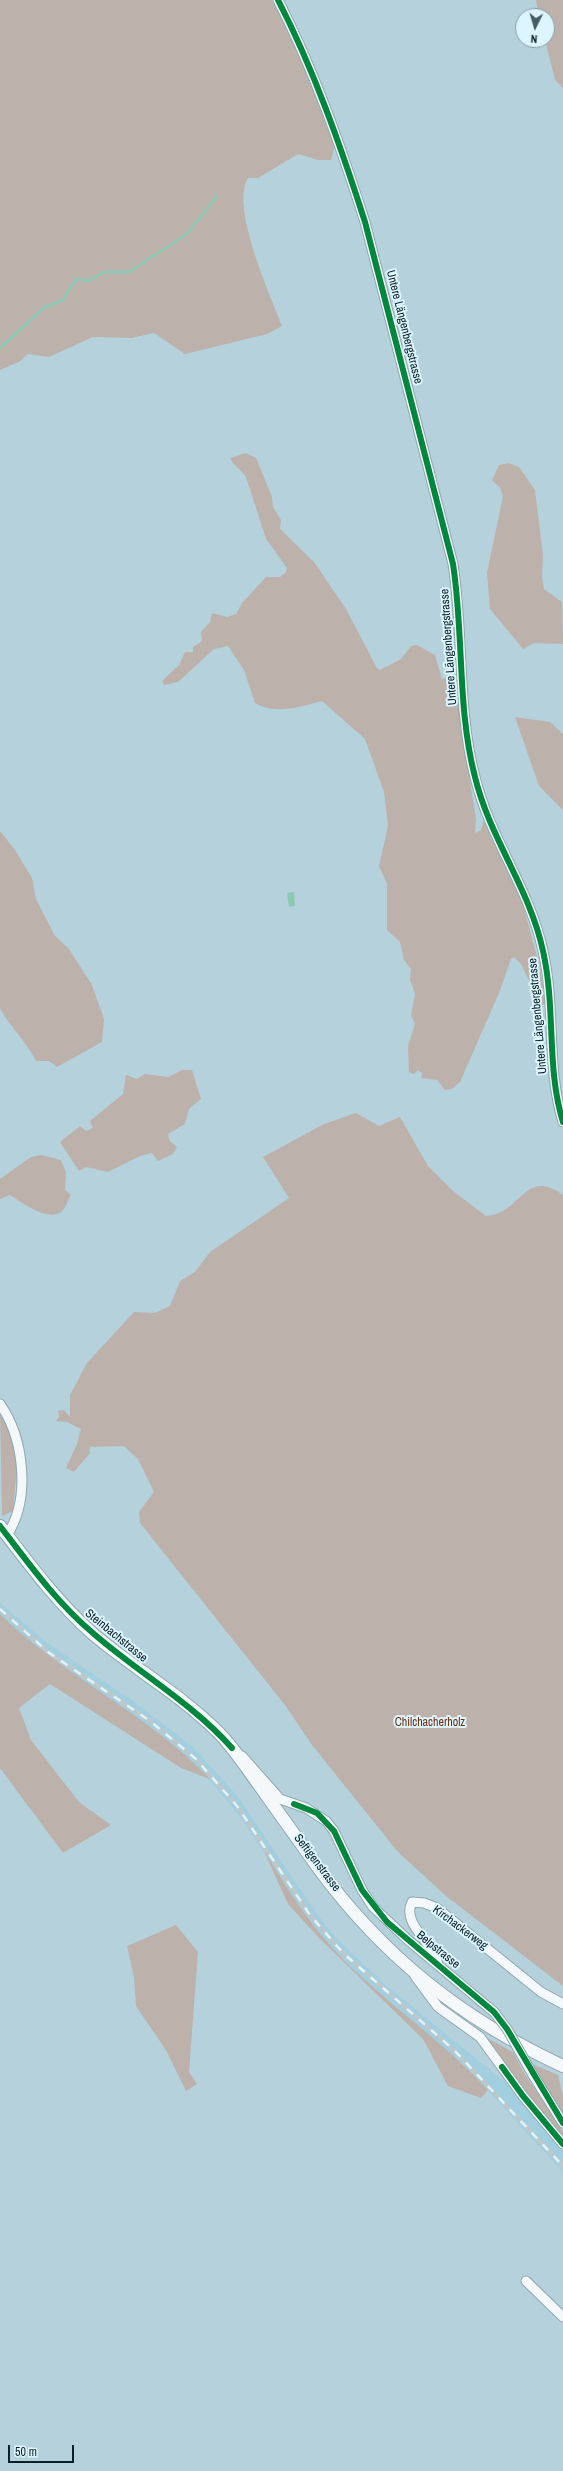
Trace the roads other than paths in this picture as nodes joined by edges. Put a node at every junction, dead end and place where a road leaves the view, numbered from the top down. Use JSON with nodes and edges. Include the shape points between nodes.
{"nodes":[{"id":1,"x":278,"y":0,"type":"edge"},
{"id":2,"x":563,"y":1122,"type":"edge"},
{"id":3,"x":0,"y":1404,"type":"edge"},
{"id":4,"x":4,"y":1531,"type":"edge"},
{"id":5,"x":232,"y":1748,"type":"junction"},
{"id":6,"x":438,"y":1964,"type":"junction"},
{"id":7,"x":411,"y":1970,"type":"junction"},
{"id":8,"x":563,"y":2004,"type":"edge"},
{"id":9,"x":563,"y":2066,"type":"edge"},
{"id":10,"x":563,"y":2123,"type":"edge"},
{"id":11,"x":563,"y":2144,"type":"edge"},
{"id":12,"x":526,"y":2281,"type":"dead end"},
{"id":13,"x":563,"y":2317,"type":"edge"}],
"edges":[{"from":1,"to":2,"type":"street","name":"Untere Längenbergstrasse","via":[[296,37],[348,168],[380,279],[453,564],[462,635],[465,715],[475,778],[492,827],[529,903],[544,953],[550,999],[552,1063]]},
{"from":3,"to":4,"type":"street","via":[[12,1424],[20,1451],[19,1511]]},
{"from":4,"to":5,"type":"main road","name":"Steinbachstrasse","via":[[41,1579],[82,1624],[197,1713]]},
{"from":5,"to":6,"type":"street","name":"Belpstrasse","via":[[253,1765],[280,1799],[306,1808],[326,1821],[334,1831],[351,1870],[373,1907],[387,1922]]},
{"from":5,"to":7,"type":"main road","name":"Seftigenstrasse","via":[[321,1871],[355,1912]]},
{"from":6,"to":8,"type":"street","name":"Kirchackerweg","via":[[436,1953],[411,1923],[412,1902],[424,1902],[437,1908],[541,1992]]},
{"from":6,"to":10,"type":"street","name":"Belpstrasse","bridge":true,"via":[[494,2012],[507,2028]]},
{"from":7,"to":9,"type":"main road","name":"Seftigenstrasse","via":[[444,1998],[480,2022]]},
{"from":7,"to":11,"type":"street","via":[[438,2007],[480,2037],[523,2096]]},
{"from":12,"to":13,"type":"street"}]}
